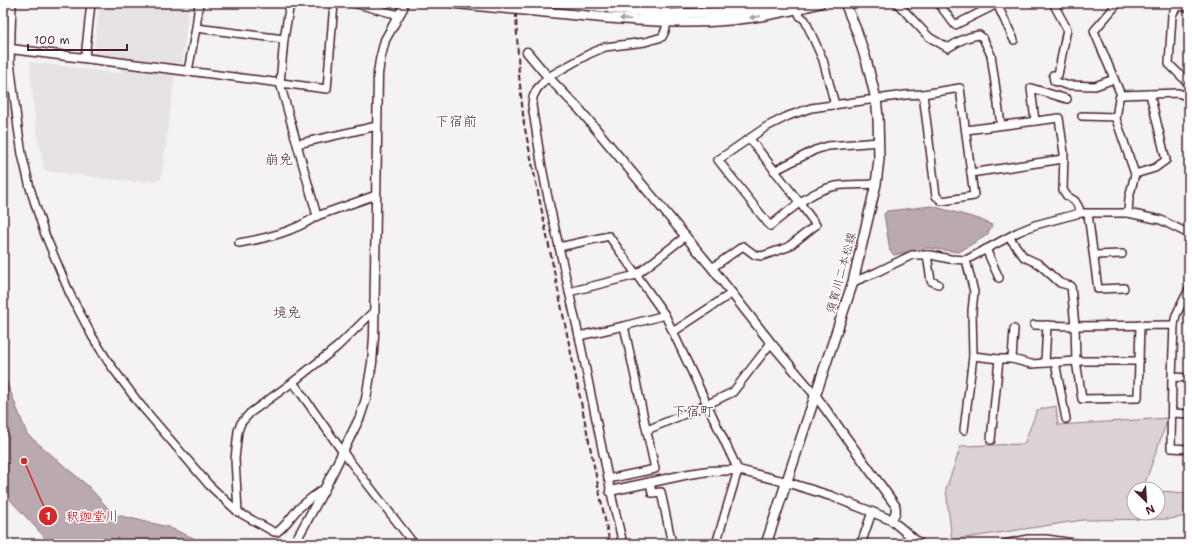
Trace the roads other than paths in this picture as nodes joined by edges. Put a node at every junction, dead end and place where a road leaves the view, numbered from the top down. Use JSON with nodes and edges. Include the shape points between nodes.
{"nodes":[{"id":1,"x":12,"y":3,"type":"edge"},
{"id":2,"x":91,"y":3,"type":"edge"},
{"id":3,"x":199,"y":3,"type":"edge"},
{"id":4,"x":290,"y":3,"type":"edge"},
{"id":5,"x":334,"y":3,"type":"edge"},
{"id":6,"x":354,"y":3,"type":"edge"},
{"id":7,"x":451,"y":3,"type":"edge"},
{"id":8,"x":554,"y":3,"type":"edge"},
{"id":9,"x":665,"y":3,"type":"edge"},
{"id":10,"x":789,"y":3,"type":"edge"},
{"id":11,"x":820,"y":3,"type":"edge"},
{"id":12,"x":845,"y":3,"type":"edge"},
{"id":13,"x":897,"y":3,"type":"edge"},
{"id":14,"x":938,"y":3,"type":"edge"},
{"id":15,"x":1054,"y":3,"type":"edge"},
{"id":16,"x":1118,"y":3,"type":"edge"},
{"id":17,"x":1176,"y":4,"type":"edge"},
{"id":18,"x":1189,"y":7,"type":"edge"},
{"id":19,"x":797,"y":9,"type":"junction"},
{"id":20,"x":401,"y":12,"type":"joint"},
{"id":21,"x":667,"y":18,"type":"junction"},
{"id":22,"x":196,"y":28,"type":"junction"},
{"id":23,"x":284,"y":39,"type":"junction"},
{"id":24,"x":1014,"y":40,"type":"dead end"},
{"id":25,"x":11,"y":49,"type":"junction"},
{"id":26,"x":527,"y":52,"type":"dead end"},
{"id":27,"x":85,"y":58,"type":"junction"},
{"id":28,"x":188,"y":71,"type":"junction"},
{"id":29,"x":548,"y":77,"type":"junction"},
{"id":30,"x":1114,"y":79,"type":"junction"},
{"id":31,"x":280,"y":82,"type":"junction"},
{"id":32,"x":1189,"y":84,"type":"edge"},
{"id":33,"x":923,"y":94,"type":"junction"},
{"id":34,"x":1150,"y":94,"type":"junction"},
{"id":35,"x":1121,"y":96,"type":"junction"},
{"id":36,"x":1189,"y":97,"type":"edge"},
{"id":37,"x":876,"y":99,"type":"junction"},
{"id":38,"x":1067,"y":99,"type":"dead end"},
{"id":39,"x":835,"y":105,"type":"junction"},
{"id":40,"x":1082,"y":116,"type":"dead end"},
{"id":41,"x":1116,"y":118,"type":"junction"},
{"id":42,"x":1035,"y":121,"type":"junction"},
{"id":43,"x":1001,"y":125,"type":"junction"},
{"id":44,"x":377,"y":126,"type":"junction"},
{"id":45,"x":966,"y":130,"type":"junction"},
{"id":46,"x":750,"y":139,"type":"junction"},
{"id":47,"x":879,"y":142,"type":"junction"},
{"id":48,"x":297,"y":144,"type":"junction"},
{"id":49,"x":1064,"y":159,"type":"junction"},
{"id":50,"x":774,"y":171,"type":"junction"},
{"id":51,"x":971,"y":173,"type":"junction"},
{"id":52,"x":1135,"y":174,"type":"junction"},
{"id":53,"x":876,"y":184,"type":"junction"},
{"id":54,"x":376,"y":195,"type":"junction"},
{"id":55,"x":800,"y":203,"type":"junction"},
{"id":56,"x":1080,"y":213,"type":"junction"},
{"id":57,"x":1128,"y":213,"type":"junction"},
{"id":58,"x":1088,"y":214,"type":"junction"},
{"id":59,"x":317,"y":216,"type":"junction"},
{"id":60,"x":1189,"y":234,"type":"edge"},
{"id":61,"x":686,"y":236,"type":"junction"},
{"id":62,"x":1009,"y":237,"type":"junction"},
{"id":63,"x":239,"y":243,"type":"dead end"},
{"id":64,"x":559,"y":247,"type":"junction"},
{"id":65,"x":986,"y":249,"type":"junction"},
{"id":66,"x":1122,"y":254,"type":"dead end"},
{"id":67,"x":927,"y":255,"type":"junction"},
{"id":68,"x":1094,"y":255,"type":"junction"},
{"id":69,"x":966,"y":260,"type":"junction"},
{"id":70,"x":712,"y":268,"type":"junction"},
{"id":71,"x":636,"y":275,"type":"junction"},
{"id":72,"x":999,"y":278,"type":"dead end"},
{"id":73,"x":853,"y":282,"type":"junction"},
{"id":74,"x":938,"y":284,"type":"dead end"},
{"id":75,"x":1124,"y":288,"type":"dead end"},
{"id":76,"x":569,"y":292,"type":"junction"},
{"id":77,"x":732,"y":293,"type":"junction"},
{"id":78,"x":1188,"y":293,"type":"edge"},
{"id":79,"x":374,"y":311,"type":"junction"},
{"id":80,"x":664,"y":315,"type":"junction"},
{"id":81,"x":1174,"y":324,"type":"junction"},
{"id":82,"x":1034,"y":325,"type":"dead end"},
{"id":83,"x":1047,"y":325,"type":"junction"},
{"id":84,"x":1140,"y":325,"type":"junction"},
{"id":85,"x":624,"y":326,"type":"junction"},
{"id":86,"x":1075,"y":326,"type":"junction"},
{"id":87,"x":1014,"y":329,"type":"dead end"},
{"id":88,"x":673,"y":332,"type":"junction"},
{"id":89,"x":579,"y":336,"type":"junction"},
{"id":90,"x":771,"y":343,"type":"junction"},
{"id":91,"x":973,"y":356,"type":"junction"},
{"id":92,"x":999,"y":359,"type":"junction"},
{"id":93,"x":1012,"y":359,"type":"junction"},
{"id":94,"x":1076,"y":361,"type":"junction"},
{"id":95,"x":1139,"y":361,"type":"junction"},
{"id":96,"x":1055,"y":362,"type":"junction"},
{"id":97,"x":1045,"y":363,"type":"junction"},
{"id":98,"x":1172,"y":377,"type":"junction"},
{"id":99,"x":1189,"y":378,"type":"edge"},
{"id":100,"x":293,"y":382,"type":"junction"},
{"id":101,"x":816,"y":396,"type":"junction"},
{"id":102,"x":706,"y":405,"type":"junction"},
{"id":103,"x":1172,"y":413,"type":"junction"},
{"id":104,"x":1189,"y":414,"type":"edge"},
{"id":105,"x":1066,"y":420,"type":"dead end"},
{"id":106,"x":648,"y":430,"type":"junction"},
{"id":107,"x":964,"y":430,"type":"dead end"},
{"id":108,"x":991,"y":440,"type":"dead end"},
{"id":109,"x":1189,"y":449,"type":"edge"},
{"id":110,"x":342,"y":451,"type":"junction"},
{"id":111,"x":738,"y":470,"type":"junction"},
{"id":112,"x":608,"y":479,"type":"junction"},
{"id":113,"x":650,"y":482,"type":"junction"},
{"id":114,"x":786,"y":482,"type":"junction"},
{"id":115,"x":325,"y":488,"type":"junction"},
{"id":116,"x":610,"y":491,"type":"junction"},
{"id":117,"x":238,"y":512,"type":"junction"},
{"id":118,"x":872,"y":512,"type":"junction"},
{"id":119,"x":891,"y":520,"type":"junction"},
{"id":120,"x":294,"y":544,"type":"edge"},
{"id":121,"x":414,"y":544,"type":"edge"},
{"id":122,"x":623,"y":544,"type":"edge"},
{"id":123,"x":672,"y":544,"type":"edge"},
{"id":124,"x":716,"y":544,"type":"edge"},
{"id":125,"x":766,"y":544,"type":"edge"},
{"id":126,"x":861,"y":544,"type":"edge"},
{"id":127,"x":920,"y":544,"type":"edge"},
{"id":128,"x":1005,"y":544,"type":"edge"},
{"id":129,"x":1081,"y":544,"type":"edge"}],
"edges":[{"from":1,"to":25,"type":"street"},
{"from":2,"to":27,"type":"street"},
{"from":3,"to":22,"type":"street"},
{"from":4,"to":23,"type":"street"},
{"from":5,"to":31,"type":"street","via":[[326,89]]},
{"from":6,"to":20,"type":"street"},
{"from":21,"to":7,"type":"main road","one_way":true,"bridge":true,"via":[[608,18]]},
{"from":8,"to":21,"type":"main road","via":[[609,8]]},
{"from":9,"to":21,"type":"street"},
{"from":10,"to":21,"type":"main road"},
{"from":11,"to":19,"type":"main road"},
{"from":12,"to":37,"type":"main road","name":"須賀川二本松線","via":[[857,32]]},
{"from":13,"to":43,"type":"street","via":[[929,37],[948,48],[973,35],[983,38],[991,55]]},
{"from":14,"to":24,"type":"street","via":[[955,25],[997,4]]},
{"from":15,"to":30,"type":"street","via":[[1067,29],[1058,75],[1053,75],[1054,81],[1095,86]]},
{"from":16,"to":30,"type":"street","via":[[1094,31]]},
{"from":17,"to":18,"type":"street"},
{"from":17,"to":32,"type":"street","via":[[1172,15],[1169,64]]},
{"from":19,"to":21,"type":"main road","one_way":true,"via":[[730,20]]},
{"from":19,"to":39,"type":"street","via":[[824,60]]},
{"from":20,"to":44,"type":"street","via":[[385,40],[380,60]]},
{"from":21,"to":29,"type":"street","via":[[666,31],[662,37],[605,47]]},
{"from":22,"to":23,"type":"street"},
{"from":22,"to":28,"type":"street"},
{"from":23,"to":31,"type":"street"},
{"from":25,"to":27,"type":"street"},
{"from":25,"to":117,"type":"street","via":[[10,62],[18,128],[30,188],[44,232],[70,294],[92,336],[138,402],[209,485]]},
{"from":26,"to":29,"type":"street"},
{"from":27,"to":28,"type":"street"},
{"from":28,"to":31,"type":"street"},
{"from":29,"to":61,"type":"street","via":[[580,110]]},
{"from":29,"to":64,"type":"street","via":[[537,89],[532,105]]},
{"from":30,"to":35,"type":"street"},
{"from":31,"to":48,"type":"street"},
{"from":33,"to":37,"type":"street"},
{"from":33,"to":45,"type":"street","via":[[960,88]]},
{"from":33,"to":51,"type":"street","via":[[936,196],[942,201],[974,196]]},
{"from":34,"to":35,"type":"street"},
{"from":34,"to":36,"type":"street","via":[[1178,93]]},
{"from":34,"to":52,"type":"street","via":[[1166,160],[1155,168]]},
{"from":35,"to":41,"type":"street"},
{"from":37,"to":39,"type":"street"},
{"from":37,"to":47,"type":"main road","name":"須賀川二本松線"},
{"from":38,"to":42,"type":"street","via":[[1031,88]]},
{"from":39,"to":46,"type":"street","via":[[811,108],[788,116]]},
{"from":40,"to":41,"type":"street"},
{"from":41,"to":52,"type":"street"},
{"from":42,"to":43,"type":"street"},
{"from":42,"to":49,"type":"street","via":[[1059,118]]},
{"from":43,"to":45,"type":"street"},
{"from":44,"to":48,"type":"street"},
{"from":44,"to":54,"type":"street"},
{"from":45,"to":51,"type":"street"},
{"from":46,"to":50,"type":"street"},
{"from":46,"to":55,"type":"street","via":[[718,160],[770,226]]},
{"from":47,"to":50,"type":"street","via":[[828,146]]},
{"from":47,"to":53,"type":"main road","name":"須賀川二本松線"},
{"from":48,"to":59,"type":"street"},
{"from":49,"to":51,"type":"street"},
{"from":49,"to":56,"type":"street","via":[[1063,190],[1074,201]]},
{"from":50,"to":55,"type":"street"},
{"from":52,"to":57,"type":"street"},
{"from":53,"to":55,"type":"street","via":[[836,186],[822,190]]},
{"from":53,"to":73,"type":"main road","name":"須賀川二本松線"},
{"from":54,"to":59,"type":"street"},
{"from":54,"to":79,"type":"street"},
{"from":55,"to":70,"type":"street","via":[[816,225],[788,247],[762,256],[743,246]]},
{"from":56,"to":58,"type":"street"},
{"from":56,"to":62,"type":"street","via":[[1035,225]]},
{"from":57,"to":58,"type":"street"},
{"from":57,"to":60,"type":"street","via":[[1162,220]]},
{"from":58,"to":68,"type":"street"},
{"from":59,"to":63,"type":"street","via":[[291,230]]},
{"from":61,"to":70,"type":"street"},
{"from":61,"to":71,"type":"street"},
{"from":62,"to":65,"type":"street"},
{"from":62,"to":86,"type":"street","via":[[1024,257],[1039,264],[1060,283],[1072,286]]},
{"from":64,"to":71,"type":"street","via":[[609,236]]},
{"from":64,"to":76,"type":"street"},
{"from":65,"to":69,"type":"street"},
{"from":65,"to":72,"type":"street"},
{"from":66,"to":68,"type":"street"},
{"from":67,"to":69,"type":"street","via":[[950,260]]},
{"from":67,"to":73,"type":"street","via":[[912,255]]},
{"from":67,"to":74,"type":"street","via":[[931,281]]},
{"from":68,"to":75,"type":"street","via":[[1098,289]]},
{"from":69,"to":91,"type":"street","via":[[974,292]]},
{"from":70,"to":77,"type":"street"},
{"from":71,"to":76,"type":"street"},
{"from":71,"to":80,"type":"street"},
{"from":73,"to":101,"type":"main road","name":"須賀川二本松線"},
{"from":76,"to":89,"type":"street"},
{"from":77,"to":88,"type":"street"},
{"from":77,"to":90,"type":"street"},
{"from":78,"to":81,"type":"street"},
{"from":79,"to":100,"type":"street","via":[[337,347]]},
{"from":79,"to":110,"type":"street","via":[[372,363],[366,399],[353,432]]},
{"from":80,"to":85,"type":"street"},
{"from":80,"to":88,"type":"street"},
{"from":81,"to":84,"type":"street"},
{"from":81,"to":98,"type":"street"},
{"from":82,"to":83,"type":"street"},
{"from":83,"to":86,"type":"street"},
{"from":83,"to":97,"type":"street"},
{"from":84,"to":86,"type":"street"},
{"from":84,"to":95,"type":"street"},
{"from":85,"to":89,"type":"street"},
{"from":85,"to":106,"type":"street"},
{"from":86,"to":94,"type":"street"},
{"from":87,"to":93,"type":"street"},
{"from":88,"to":102,"type":"street"},
{"from":89,"to":112,"type":"street"},
{"from":90,"to":101,"type":"street"},
{"from":90,"to":102,"type":"street","via":[[734,392]]},
{"from":91,"to":92,"type":"street"},
{"from":91,"to":107,"type":"street"},
{"from":92,"to":93,"type":"street"},
{"from":92,"to":108,"type":"street"},
{"from":93,"to":97,"type":"street","via":[[1031,364]]},
{"from":94,"to":95,"type":"street"},
{"from":94,"to":95,"type":"street","via":[[1082,399],[1138,398]]},
{"from":94,"to":96,"type":"street"},
{"from":96,"to":97,"type":"street"},
{"from":96,"to":105,"type":"street"},
{"from":98,"to":99,"type":"street"},
{"from":98,"to":103,"type":"street"},
{"from":100,"to":110,"type":"street"},
{"from":100,"to":117,"type":"street","via":[[250,413],[241,423],[235,459]]},
{"from":101,"to":114,"type":"main road","name":"須賀川二本松線"},
{"from":101,"to":119,"type":"street","via":[[895,505],[895,514]]},
{"from":102,"to":106,"type":"street"},
{"from":102,"to":111,"type":"street"},
{"from":103,"to":104,"type":"street"},
{"from":103,"to":109,"type":"street","via":[[1171,448]]},
{"from":106,"to":112,"type":"street","via":[[655,469]]},
{"from":110,"to":115,"type":"street"},
{"from":110,"to":121,"type":"street"},
{"from":111,"to":113,"type":"street","via":[[709,471]]},
{"from":111,"to":114,"type":"street"},
{"from":111,"to":124,"type":"street"},
{"from":112,"to":116,"type":"street"},
{"from":113,"to":116,"type":"street"},
{"from":113,"to":123,"type":"street","via":[[652,493],[661,492]]},
{"from":114,"to":118,"type":"street"},
{"from":114,"to":125,"type":"main road","name":"須賀川二本松線"},
{"from":115,"to":117,"type":"street","via":[[299,508],[277,532]]},
{"from":115,"to":120,"type":"street"},
{"from":116,"to":122,"type":"street"},
{"from":118,"to":119,"type":"street"},
{"from":118,"to":126,"type":"street"},
{"from":119,"to":127,"type":"street"},
{"from":128,"to":129,"type":"street","via":[[1028,539]]}]}
